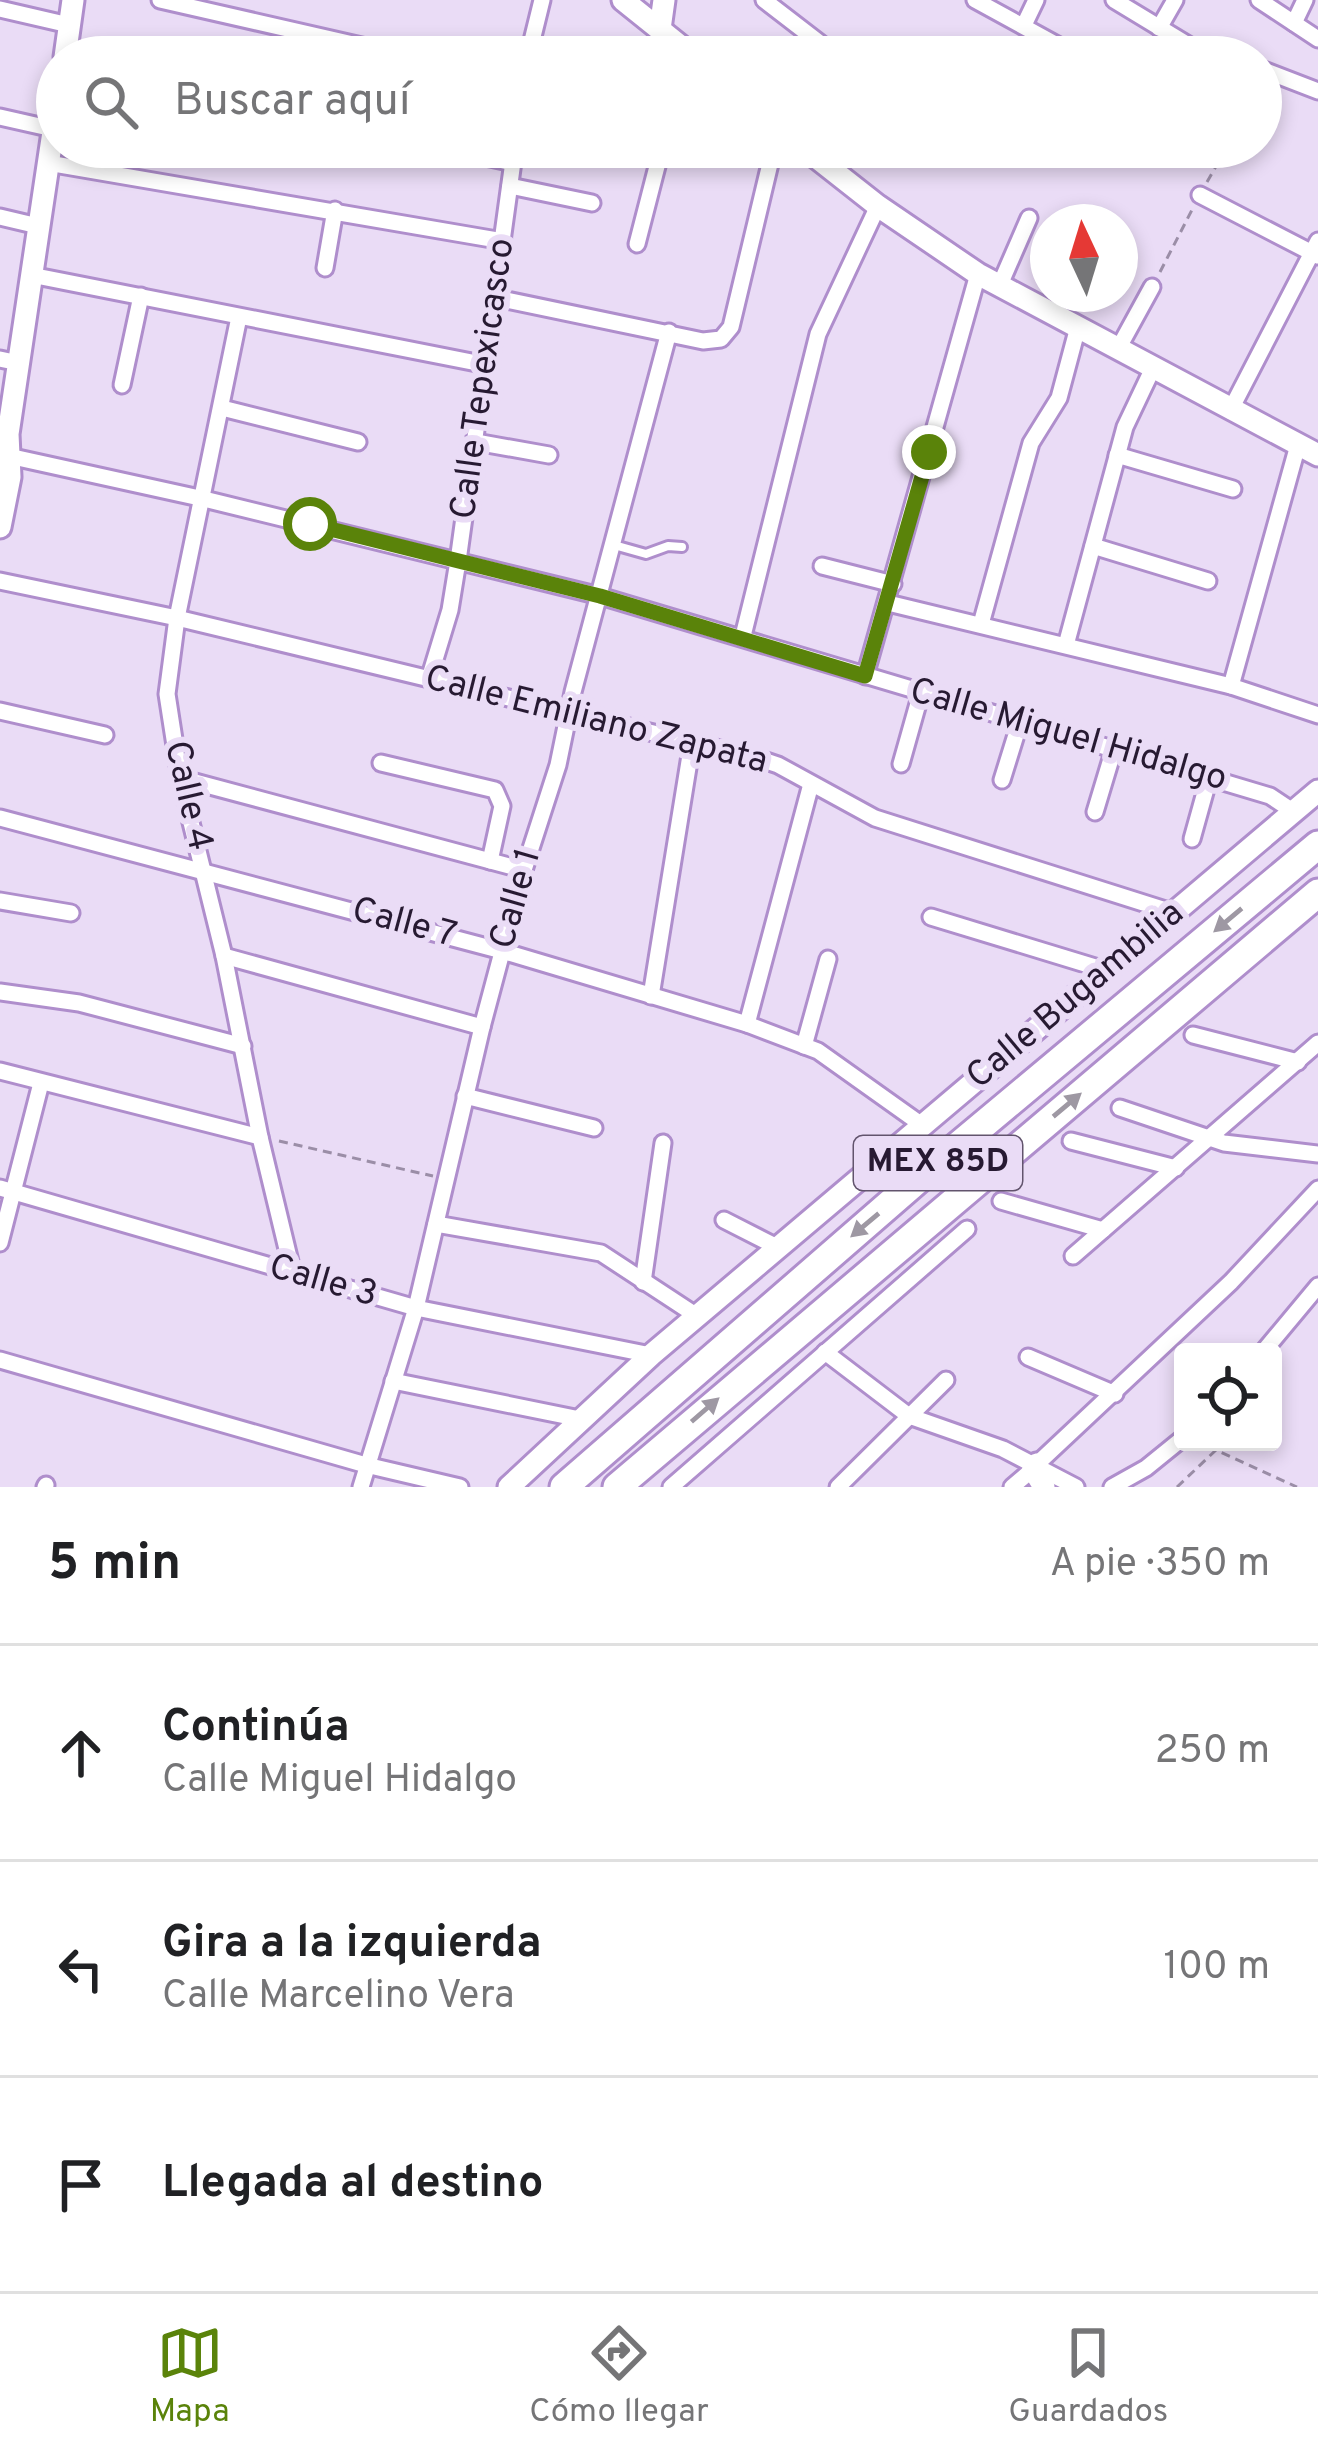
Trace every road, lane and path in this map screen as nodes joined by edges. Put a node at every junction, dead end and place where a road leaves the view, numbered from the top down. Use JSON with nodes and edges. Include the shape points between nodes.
{"nodes":[{"id":1,"x":73,"y":0,"type":"edge"},
{"id":2,"x":160,"y":0,"type":"edge"},
{"id":3,"x":542,"y":0,"type":"edge"},
{"id":4,"x":623,"y":0,"type":"edge"},
{"id":5,"x":664,"y":0,"type":"edge"},
{"id":6,"x":765,"y":0,"type":"edge"},
{"id":7,"x":975,"y":0,"type":"edge"},
{"id":8,"x":1036,"y":0,"type":"edge"},
{"id":9,"x":1114,"y":0,"type":"edge"},
{"id":10,"x":1174,"y":0,"type":"edge"},
{"id":11,"x":1259,"y":0,"type":"edge"},
{"id":12,"x":1305,"y":0,"type":"edge"},
{"id":13,"x":0,"y":9,"type":"edge"},
{"id":14,"x":1294,"y":23,"type":"junction"},
{"id":15,"x":69,"y":25,"type":"junction"},
{"id":16,"x":1024,"y":25,"type":"junction"},
{"id":17,"x":1159,"y":28,"type":"junction"},
{"id":18,"x":660,"y":29,"type":"junction"},
{"id":19,"x":68,"y":36,"type":"edge"},
{"id":20,"x":318,"y":36,"type":"edge"},
{"id":21,"x":533,"y":36,"type":"edge"},
{"id":22,"x":668,"y":36,"type":"edge"},
{"id":23,"x":811,"y":36,"type":"edge"},
{"id":24,"x":1043,"y":36,"type":"edge"},
{"id":25,"x":1173,"y":36,"type":"edge"},
{"id":26,"x":1318,"y":39,"type":"edge"},
{"id":27,"x":1282,"y":77,"type":"edge"},
{"id":28,"x":1318,"y":91,"type":"edge"},
{"id":29,"x":0,"y":117,"type":"edge"},
{"id":30,"x":36,"y":125,"type":"edge"},
{"id":31,"x":47,"y":168,"type":"edge"},
{"id":32,"x":76,"y":168,"type":"edge"},
{"id":33,"x":512,"y":168,"type":"edge"},
{"id":34,"x":657,"y":168,"type":"edge"},
{"id":35,"x":769,"y":168,"type":"edge"},
{"id":36,"x":830,"y":168,"type":"edge"},
{"id":37,"x":1215,"y":168,"type":"edge"},
{"id":38,"x":510,"y":186,"type":"junction"},
{"id":39,"x":1200,"y":195,"type":"junction"},
{"id":40,"x":592,"y":203,"type":"dead end"},
{"id":41,"x":878,"y":206,"type":"junction"},
{"id":42,"x":335,"y":210,"type":"junction"},
{"id":43,"x":0,"y":217,"type":"edge"},
{"id":44,"x":1029,"y":218,"type":"dead end"},
{"id":45,"x":38,"y":226,"type":"junction"},
{"id":46,"x":503,"y":241,"type":"junction"},
{"id":47,"x":637,"y":244,"type":"dead end"},
{"id":48,"x":1316,"y":250,"type":"edge"},
{"id":49,"x":325,"y":268,"type":"dead end"},
{"id":50,"x":978,"y":274,"type":"junction"},
{"id":51,"x":31,"y":275,"type":"junction"},
{"id":52,"x":999,"y":287,"type":"junction"},
{"id":53,"x":1152,"y":287,"type":"joint"},
{"id":54,"x":141,"y":296,"type":"junction"},
{"id":55,"x":497,"y":298,"type":"junction"},
{"id":56,"x":239,"y":317,"type":"junction"},
{"id":57,"x":1078,"y":327,"type":"junction"},
{"id":58,"x":669,"y":332,"type":"junction"},
{"id":59,"x":1118,"y":350,"type":"junction"},
{"id":60,"x":9,"y":361,"type":"edge"},
{"id":61,"x":487,"y":365,"type":"junction"},
{"id":62,"x":1153,"y":368,"type":"junction"},
{"id":63,"x":122,"y":385,"type":"dead end"},
{"id":64,"x":222,"y":409,"type":"junction"},
{"id":65,"x":1230,"y":411,"type":"junction"},
{"id":66,"x":358,"y":442,"type":"dead end"},
{"id":67,"x":476,"y":442,"type":"junction"},
{"id":68,"x":1308,"y":450,"type":"edge"},
{"id":69,"x":5,"y":455,"type":"edge"},
{"id":70,"x":549,"y":455,"type":"dead end"},
{"id":71,"x":1117,"y":455,"type":"junction"},
{"id":72,"x":1233,"y":489,"type":"dead end"},
{"id":73,"x":204,"y":499,"type":"junction"},
{"id":74,"x":0,"y":527,"type":"edge"},
{"id":75,"x":612,"y":545,"type":"junction"},
{"id":76,"x":1093,"y":546,"type":"junction"},
{"id":77,"x":682,"y":547,"type":"dead end"},
{"id":78,"x":458,"y":561,"type":"junction"},
{"id":79,"x":822,"y":566,"type":"dead end"},
{"id":80,"x":1208,"y":580,"type":"dead end"},
{"id":81,"x":0,"y":581,"type":"edge"},
{"id":82,"x":893,"y":584,"type":"junction"},
{"id":83,"x":600,"y":596,"type":"junction"},
{"id":84,"x":888,"y":603,"type":"junction"},
{"id":85,"x":177,"y":618,"type":"junction"},
{"id":86,"x":981,"y":624,"type":"junction"},
{"id":87,"x":743,"y":636,"type":"junction"},
{"id":88,"x":1066,"y":645,"type":"junction"},
{"id":89,"x":865,"y":676,"type":"junction"},
{"id":90,"x":428,"y":679,"type":"junction"},
{"id":91,"x":1231,"y":686,"type":"junction"},
{"id":92,"x":921,"y":693,"type":"junction"},
{"id":93,"x":569,"y":710,"type":"junction"},
{"id":94,"x":0,"y":711,"type":"edge"},
{"id":95,"x":1318,"y":713,"type":"edge"},
{"id":96,"x":1020,"y":722,"type":"junction"},
{"id":97,"x":105,"y":735,"type":"dead end"},
{"id":98,"x":692,"y":743,"type":"junction"},
{"id":99,"x":1114,"y":749,"type":"junction"},
{"id":100,"x":381,"y":763,"type":"dead end"},
{"id":101,"x":901,"y":764,"type":"dead end"},
{"id":102,"x":180,"y":778,"type":"junction"},
{"id":103,"x":1209,"y":778,"type":"junction"},
{"id":104,"x":1002,"y":780,"type":"dead end"},
{"id":105,"x":812,"y":784,"type":"junction"},
{"id":106,"x":1318,"y":790,"type":"edge"},
{"id":107,"x":1095,"y":812,"type":"dead end"},
{"id":108,"x":1294,"y":812,"type":"junction"},
{"id":109,"x":0,"y":818,"type":"edge"},
{"id":110,"x":1192,"y":839,"type":"dead end"},
{"id":111,"x":1318,"y":845,"type":"edge"},
{"id":112,"x":490,"y":861,"type":"junction"},
{"id":113,"x":204,"y":870,"type":"junction"},
{"id":114,"x":524,"y":870,"type":"junction"},
{"id":115,"x":1318,"y":893,"type":"edge"},
{"id":116,"x":0,"y":901,"type":"edge"},
{"id":117,"x":71,"y":913,"type":"dead end"},
{"id":118,"x":1175,"y":913,"type":"junction"},
{"id":119,"x":931,"y":917,"type":"dead end"},
{"id":120,"x":502,"y":951,"type":"junction"},
{"id":121,"x":224,"y":956,"type":"junction"},
{"id":122,"x":828,"y":959,"type":"dead end"},
{"id":123,"x":1105,"y":970,"type":"junction"},
{"id":124,"x":0,"y":992,"type":"edge"},
{"id":125,"x":651,"y":997,"type":"junction"},
{"id":126,"x":747,"y":1024,"type":"junction"},
{"id":127,"x":482,"y":1027,"type":"junction"},
{"id":128,"x":1193,"y":1035,"type":"dead end"},
{"id":129,"x":1318,"y":1043,"type":"edge"},
{"id":130,"x":244,"y":1046,"type":"junction"},
{"id":131,"x":805,"y":1046,"type":"junction"},
{"id":132,"x":1298,"y":1062,"type":"junction"},
{"id":133,"x":0,"y":1071,"type":"edge"},
{"id":134,"x":41,"y":1083,"type":"junction"},
{"id":135,"x":465,"y":1096,"type":"junction"},
{"id":136,"x":1120,"y":1108,"type":"dead end"},
{"id":137,"x":922,"y":1125,"type":"junction"},
{"id":138,"x":594,"y":1128,"type":"dead end"},
{"id":139,"x":260,"y":1137,"type":"junction"},
{"id":140,"x":1212,"y":1139,"type":"junction"},
{"id":141,"x":1071,"y":1141,"type":"dead end"},
{"id":142,"x":663,"y":1143,"type":"dead end"},
{"id":143,"x":1318,"y":1154,"type":"edge"},
{"id":144,"x":1176,"y":1168,"type":"junction"},
{"id":145,"x":446,"y":1179,"type":"junction"},
{"id":146,"x":6,"y":1190,"type":"edge"},
{"id":147,"x":1318,"y":1190,"type":"edge"},
{"id":148,"x":1000,"y":1201,"type":"dead end"},
{"id":149,"x":724,"y":1220,"type":"dead end"},
{"id":150,"x":436,"y":1224,"type":"junction"},
{"id":151,"x":967,"y":1228,"type":"dead end"},
{"id":152,"x":1103,"y":1230,"type":"junction"},
{"id":153,"x":0,"y":1243,"type":"edge"},
{"id":154,"x":777,"y":1247,"type":"junction"},
{"id":155,"x":1072,"y":1256,"type":"dead end"},
{"id":156,"x":293,"y":1274,"type":"junction"},
{"id":157,"x":643,"y":1282,"type":"junction"},
{"id":158,"x":1318,"y":1286,"type":"edge"},
{"id":159,"x":416,"y":1308,"type":"junction"},
{"id":160,"x":697,"y":1316,"type":"junction"},
{"id":161,"x":1271,"y":1343,"type":"edge"},
{"id":162,"x":825,"y":1352,"type":"junction"},
{"id":163,"x":651,"y":1355,"type":"junction"},
{"id":164,"x":1028,"y":1357,"type":"dead end"},
{"id":165,"x":0,"y":1360,"type":"edge"},
{"id":166,"x":946,"y":1381,"type":"dead end"},
{"id":167,"x":393,"y":1382,"type":"junction"},
{"id":168,"x":1115,"y":1394,"type":"junction"},
{"id":169,"x":909,"y":1417,"type":"junction"},
{"id":170,"x":580,"y":1419,"type":"junction"},
{"id":171,"x":1174,"y":1445,"type":"edge"},
{"id":172,"x":367,"y":1465,"type":"junction"},
{"id":173,"x":1038,"y":1473,"type":"edge"},
{"id":174,"x":361,"y":1487,"type":"edge"},
{"id":175,"x":460,"y":1487,"type":"edge"},
{"id":176,"x":509,"y":1487,"type":"edge"},
{"id":177,"x":563,"y":1487,"type":"edge"},
{"id":178,"x":617,"y":1487,"type":"edge"},
{"id":179,"x":671,"y":1487,"type":"edge"},
{"id":180,"x":838,"y":1487,"type":"edge"},
{"id":181,"x":1012,"y":1487,"type":"edge"},
{"id":182,"x":1076,"y":1487,"type":"edge"},
{"id":183,"x":1112,"y":1487,"type":"edge"},
{"id":184,"x":1177,"y":1487,"type":"edge"},
{"id":185,"x":1297,"y":1487,"type":"edge"}],
"edges":[{"from":1,"to":15,"type":"street"},
{"from":2,"to":20,"type":"street"},
{"from":3,"to":21,"type":"street"},
{"from":4,"to":18,"type":"street"},
{"from":5,"to":18,"type":"street"},
{"from":6,"to":23,"type":"street"},
{"from":7,"to":16,"type":"street"},
{"from":8,"to":16,"type":"street"},
{"from":9,"to":17,"type":"street"},
{"from":10,"to":17,"type":"street"},
{"from":11,"to":14,"type":"street"},
{"from":12,"to":14,"type":"street"},
{"from":13,"to":15,"type":"street"},
{"from":14,"to":26,"type":"street"},
{"from":15,"to":19,"type":"street"},
{"from":16,"to":24,"type":"street"},
{"from":17,"to":25,"type":"street"},
{"from":18,"to":22,"type":"street"},
{"from":27,"to":28,"type":"street"},
{"from":29,"to":30,"type":"street"},
{"from":31,"to":45,"type":"street"},
{"from":32,"to":42,"type":"street"},
{"from":33,"to":38,"type":"street","name":"Calle Tepexicasco"},
{"from":34,"to":47,"type":"street"},
{"from":35,"to":58,"type":"street","via":[[731,327],[721,339],[703,341]]},
{"from":36,"to":41,"type":"street"},
{"from":37,"to":39,"type":"path"},
{"from":38,"to":40,"type":"street"},
{"from":38,"to":46,"type":"street","name":"Calle Tepexicasco"},
{"from":39,"to":48,"type":"street"},
{"from":39,"to":53,"type":"path"},
{"from":41,"to":50,"type":"street"},
{"from":41,"to":87,"type":"street","via":[[818,334]]},
{"from":42,"to":46,"type":"street"},
{"from":42,"to":49,"type":"street"},
{"from":43,"to":45,"type":"street"},
{"from":44,"to":52,"type":"street"},
{"from":45,"to":51,"type":"street"},
{"from":46,"to":55,"type":"street","name":"Calle Tepexicasco"},
{"from":48,"to":65,"type":"street"},
{"from":50,"to":52,"type":"street"},
{"from":50,"to":82,"type":"street"},
{"from":51,"to":54,"type":"street"},
{"from":51,"to":60,"type":"street"},
{"from":52,"to":57,"type":"street"},
{"from":53,"to":59,"type":"street"},
{"from":54,"to":56,"type":"street"},
{"from":54,"to":63,"type":"street"},
{"from":55,"to":58,"type":"street"},
{"from":55,"to":61,"type":"street","name":"Calle Tepexicasco"},
{"from":56,"to":61,"type":"street"},
{"from":56,"to":64,"type":"street","name":"Calle 4"},
{"from":57,"to":59,"type":"street"},
{"from":57,"to":86,"type":"street","via":[[1057,404],[1031,442]]},
{"from":58,"to":75,"type":"street","name":"Calle 1"},
{"from":59,"to":62,"type":"street"},
{"from":60,"to":69,"type":"street"},
{"from":61,"to":67,"type":"street","name":"Calle Tepexicasco"},
{"from":62,"to":65,"type":"street"},
{"from":62,"to":71,"type":"street"},
{"from":64,"to":66,"type":"street"},
{"from":64,"to":73,"type":"street","name":"Calle 4"},
{"from":65,"to":68,"type":"street"},
{"from":67,"to":70,"type":"street"},
{"from":67,"to":78,"type":"street","name":"Calle Tepexicasco"},
{"from":68,"to":91,"type":"street"},
{"from":69,"to":73,"type":"street","name":"Calle Miguel Hidalgo"},
{"from":69,"to":74,"type":"street","via":[[10,477]]},
{"from":71,"to":72,"type":"street"},
{"from":71,"to":76,"type":"street"},
{"from":73,"to":78,"type":"street","name":"Calle Miguel Hidalgo"},
{"from":73,"to":85,"type":"street","name":"Calle 4"},
{"from":75,"to":77,"type":"lane","via":[[646,554]]},
{"from":75,"to":83,"type":"street","name":"Calle 1"},
{"from":76,"to":80,"type":"street"},
{"from":76,"to":88,"type":"street"},
{"from":78,"to":83,"type":"street","name":"Calle Miguel Hidalgo"},
{"from":78,"to":90,"type":"street","name":"Calle Tepexicasco"},
{"from":79,"to":82,"type":"street"},
{"from":81,"to":85,"type":"street","name":"Calle Emiliano Zapata"},
{"from":82,"to":84,"type":"street"},
{"from":83,"to":87,"type":"street","name":"Calle Miguel Hidalgo"},
{"from":83,"to":93,"type":"street","name":"Calle 1"},
{"from":84,"to":86,"type":"street"},
{"from":84,"to":89,"type":"street"},
{"from":85,"to":90,"type":"street","name":"Calle Emiliano Zapata"},
{"from":85,"to":102,"type":"street","name":"Calle 4","via":[[167,694]]},
{"from":86,"to":88,"type":"street"},
{"from":87,"to":89,"type":"street","name":"Calle Miguel Hidalgo"},
{"from":88,"to":91,"type":"street"},
{"from":89,"to":92,"type":"street","name":"Calle Miguel Hidalgo"},
{"from":90,"to":93,"type":"street","name":"Calle Emiliano Zapata"},
{"from":91,"to":95,"type":"street"},
{"from":92,"to":96,"type":"street","name":"Calle Miguel Hidalgo"},
{"from":92,"to":101,"type":"street"},
{"from":93,"to":98,"type":"street","name":"Calle Emiliano Zapata"},
{"from":93,"to":114,"type":"street","name":"Calle 1"},
{"from":94,"to":97,"type":"street"},
{"from":96,"to":99,"type":"street","name":"Calle Miguel Hidalgo"},
{"from":96,"to":104,"type":"street"},
{"from":98,"to":105,"type":"street","name":"Calle Emiliano Zapata","via":[[778,765]]},
{"from":98,"to":125,"type":"street"},
{"from":99,"to":103,"type":"street","name":"Calle Miguel Hidalgo"},
{"from":99,"to":107,"type":"street"},
{"from":100,"to":112,"type":"street","via":[[495,790],[502,806]]},
{"from":102,"to":112,"type":"street"},
{"from":102,"to":113,"type":"street","name":"Calle 4"},
{"from":103,"to":108,"type":"street","name":"Calle Miguel Hidalgo"},
{"from":103,"to":110,"type":"street"},
{"from":105,"to":118,"type":"street","name":"Calle Emiliano Zapata","via":[[875,818]]},
{"from":105,"to":126,"type":"street"},
{"from":106,"to":108,"type":"street","name":"Calle Bugambilia"},
{"from":108,"to":118,"type":"street","name":"Calle Bugambilia"},
{"from":109,"to":113,"type":"street","name":"Calle 7"},
{"from":111,"to":177,"type":"highway","number":"MEX 85D","one_way":true},
{"from":112,"to":114,"type":"street"},
{"from":113,"to":120,"type":"street","name":"Calle 7"},
{"from":113,"to":121,"type":"street","name":"Calle 4"},
{"from":114,"to":120,"type":"street","name":"Calle 1"},
{"from":178,"to":115,"type":"highway","number":"MEX 85D","one_way":true},
{"from":116,"to":117,"type":"street"},
{"from":118,"to":123,"type":"street","name":"Calle Bugambilia"},
{"from":119,"to":123,"type":"street"},
{"from":120,"to":125,"type":"street","name":"Calle 7"},
{"from":120,"to":127,"type":"street","name":"Calle 1"},
{"from":121,"to":127,"type":"street"},
{"from":121,"to":130,"type":"street","name":"Calle 4"},
{"from":122,"to":131,"type":"street"},
{"from":123,"to":137,"type":"street","name":"Calle Bugambilia"},
{"from":124,"to":130,"type":"street","via":[[79,1003]]},
{"from":125,"to":126,"type":"street","name":"Calle 7"},
{"from":126,"to":131,"type":"street","name":"Calle 7"},
{"from":127,"to":135,"type":"street","name":"Calle 1"},
{"from":128,"to":132,"type":"street"},
{"from":129,"to":132,"type":"street"},
{"from":130,"to":139,"type":"street","name":"Calle 4"},
{"from":131,"to":137,"type":"street","name":"Calle 7"},
{"from":132,"to":140,"type":"street"},
{"from":133,"to":134,"type":"street"},
{"from":134,"to":139,"type":"street"},
{"from":134,"to":146,"type":"street"},
{"from":135,"to":138,"type":"street"},
{"from":135,"to":145,"type":"street","name":"Calle 1"},
{"from":136,"to":140,"type":"street"},
{"from":137,"to":154,"type":"street","name":"Calle Bugambilia"},
{"from":139,"to":145,"type":"path"},
{"from":139,"to":156,"type":"street","name":"Calle 4"},
{"from":140,"to":143,"type":"street"},
{"from":140,"to":144,"type":"street"},
{"from":141,"to":144,"type":"street"},
{"from":142,"to":157,"type":"street"},
{"from":144,"to":152,"type":"street"},
{"from":145,"to":150,"type":"street","name":"Calle 1"},
{"from":146,"to":153,"type":"street"},
{"from":146,"to":156,"type":"street","name":"Calle 3"},
{"from":147,"to":168,"type":"street"},
{"from":148,"to":152,"type":"street"},
{"from":149,"to":154,"type":"street"},
{"from":150,"to":157,"type":"street","via":[[601,1253]]},
{"from":150,"to":159,"type":"street","name":"Calle 1"},
{"from":151,"to":162,"type":"street"},
{"from":152,"to":155,"type":"street"},
{"from":154,"to":160,"type":"street","name":"Calle Bugambilia"},
{"from":156,"to":159,"type":"street","name":"Calle 3"},
{"from":157,"to":160,"type":"street"},
{"from":158,"to":161,"type":"street"},
{"from":159,"to":163,"type":"street","name":"Calle 3"},
{"from":159,"to":167,"type":"street","name":"Calle 1"},
{"from":160,"to":163,"type":"street","name":"Calle Bugambilia"},
{"from":162,"to":169,"type":"street"},
{"from":162,"to":179,"type":"street"},
{"from":163,"to":170,"type":"street","name":"Calle Bugambilia"},
{"from":164,"to":168,"type":"street"},
{"from":165,"to":172,"type":"street"},
{"from":166,"to":169,"type":"street"},
{"from":167,"to":170,"type":"street"},
{"from":167,"to":172,"type":"street","name":"Calle 1"},
{"from":168,"to":173,"type":"street"},
{"from":169,"to":173,"type":"street"},
{"from":169,"to":180,"type":"street"},
{"from":170,"to":176,"type":"street","name":"Calle Bugambilia"},
{"from":171,"to":183,"type":"street"},
{"from":172,"to":174,"type":"street","name":"Calle 1"},
{"from":172,"to":175,"type":"street"},
{"from":173,"to":181,"type":"street"},
{"from":173,"to":182,"type":"street"},
{"from":184,"to":185,"type":"path","via":[[1216,1450]]}]}
